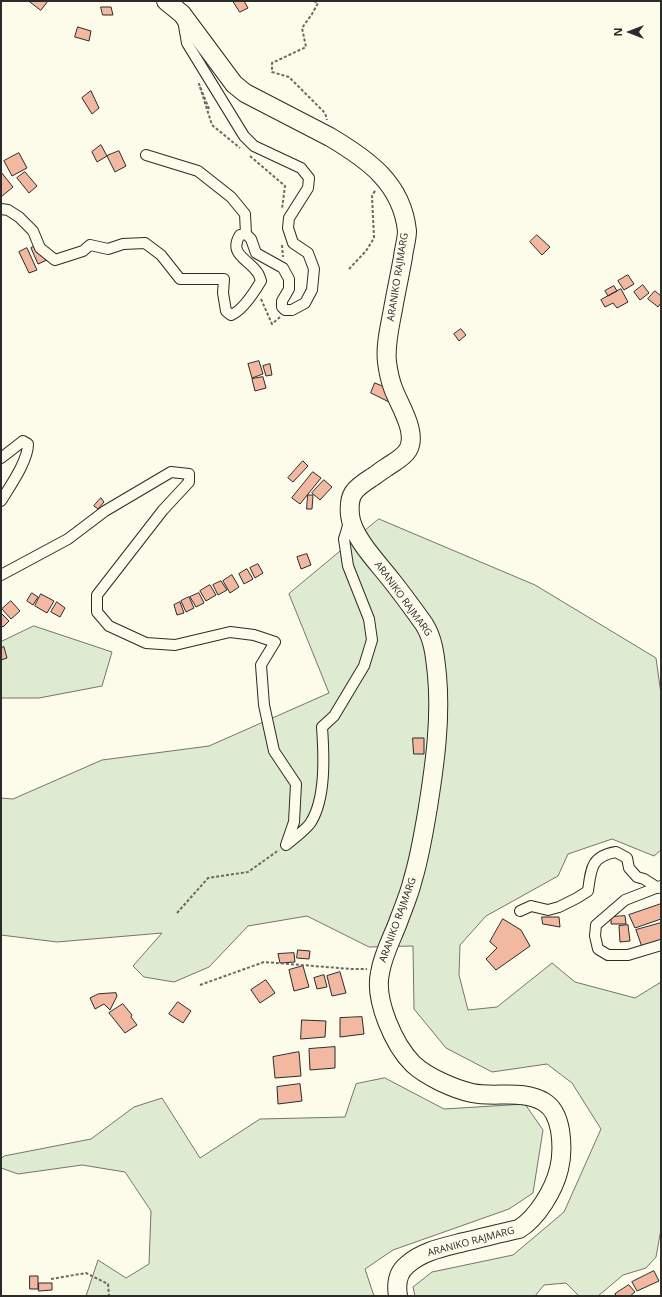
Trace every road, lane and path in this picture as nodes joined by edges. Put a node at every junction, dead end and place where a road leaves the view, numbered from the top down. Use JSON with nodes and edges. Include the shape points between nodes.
{"nodes":[{"id":1,"x":166,"y":1,"type":"edge"},
{"id":2,"x":314,"y":1,"type":"edge"},
{"id":3,"x":182,"y":14,"type":"junction"},
{"id":4,"x":330,"y":137,"type":"junction"},
{"id":5,"x":146,"y":155,"type":"dead end"},
{"id":6,"x":383,"y":176,"type":"junction"},
{"id":7,"x":1,"y":209,"type":"edge"},
{"id":8,"x":246,"y":234,"type":"junction"},
{"id":9,"x":349,"y":269,"type":"dead end"},
{"id":10,"x":1,"y":458,"type":"edge"},
{"id":11,"x":1,"y":501,"type":"edge"},
{"id":12,"x":350,"y":519,"type":"junction"},
{"id":13,"x":1,"y":575,"type":"edge"},
{"id":14,"x":286,"y":845,"type":"junction"},
{"id":15,"x":659,"y":887,"type":"edge"},
{"id":16,"x":520,"y":911,"type":"dead end"},
{"id":17,"x":177,"y":913,"type":"dead end"},
{"id":18,"x":661,"y":945,"type":"edge"},
{"id":19,"x":381,"y":969,"type":"junction"},
{"id":20,"x":200,"y":985,"type":"dead end"},
{"id":21,"x":51,"y":1279,"type":"dead end"},
{"id":22,"x":109,"y":1296,"type":"edge"},
{"id":23,"x":398,"y":1296,"type":"edge"}],
"edges":[{"from":1,"to":3,"type":"highway","name":"ARANIKO RAJMARG"},
{"from":2,"to":4,"type":"path","via":[[318,3],[302,28],[306,47],[272,63],[272,72],[289,77],[325,113]]},
{"from":3,"to":4,"type":"highway","name":"ARANIKO RAJMARG","via":[[234,84],[245,93]]},
{"from":3,"to":8,"type":"street","via":[[187,43],[244,136],[254,146],[301,168],[309,178],[308,188],[289,218],[288,228],[294,243],[308,253],[314,269],[312,290],[306,303],[292,310],[285,310],[282,307],[282,301],[289,289],[289,279],[283,268],[256,253]]},
{"from":4,"to":6,"type":"highway","name":"ARANIKO RAJMARG","via":[[363,158]]},
{"from":5,"to":8,"type":"street","via":[[198,171],[231,197],[245,214]]},
{"from":6,"to":9,"type":"path","via":[[372,196],[374,238]]},
{"from":6,"to":12,"type":"highway","name":"ARANIKO RAJMARG","via":[[398,198],[407,233],[386,361],[393,388],[410,428],[410,439],[408,450],[397,461],[356,488],[350,498]]},
{"from":7,"to":8,"type":"street","via":[[8,210],[33,231],[40,248],[55,260],[83,251],[90,245],[108,249],[124,244],[146,243],[161,255],[180,280],[224,279],[226,311],[231,315],[237,313],[261,281],[258,273],[237,252],[236,242],[240,235]]},
{"from":10,"to":11,"type":"street","via":[[23,441],[28,444],[28,452]]},
{"from":12,"to":14,"type":"street","via":[[344,539],[348,566],[369,619],[372,640],[364,666],[334,716],[322,727],[324,753],[321,791],[314,816],[311,823]]},
{"from":12,"to":19,"type":"highway","name":"ARANIKO RAJMARG","via":[[359,538],[432,638],[439,699],[435,761],[414,878]]},
{"from":13,"to":14,"type":"street","via":[[68,538],[105,511],[171,472],[189,474],[189,482],[163,510],[97,595],[97,612],[110,626],[146,643],[175,645],[230,632],[254,635],[275,642],[261,665],[264,705],[274,751],[296,784],[294,822]]},
{"from":14,"to":17,"type":"path","via":[[248,872],[208,878]]},
{"from":15,"to":16,"type":"street","via":[[637,877],[629,868],[627,858],[616,852],[602,855],[596,860],[590,872],[588,890],[577,898],[548,910],[532,906]]},
{"from":15,"to":18,"type":"street","via":[[625,900],[596,925],[595,936],[598,949],[608,955],[628,955]]},
{"from":19,"to":20,"type":"path","via":[[264,962]]},
{"from":19,"to":23,"type":"highway","name":"ARANIKO RAJMARG","via":[[379,995],[385,1015],[401,1049],[415,1065],[454,1088],[475,1094],[508,1094],[541,1100],[554,1112],[561,1140],[560,1166],[555,1181],[527,1224],[519,1229],[422,1255],[407,1264],[399,1274]]},
{"from":21,"to":22,"type":"path","via":[[86,1273],[108,1284]]}]}
